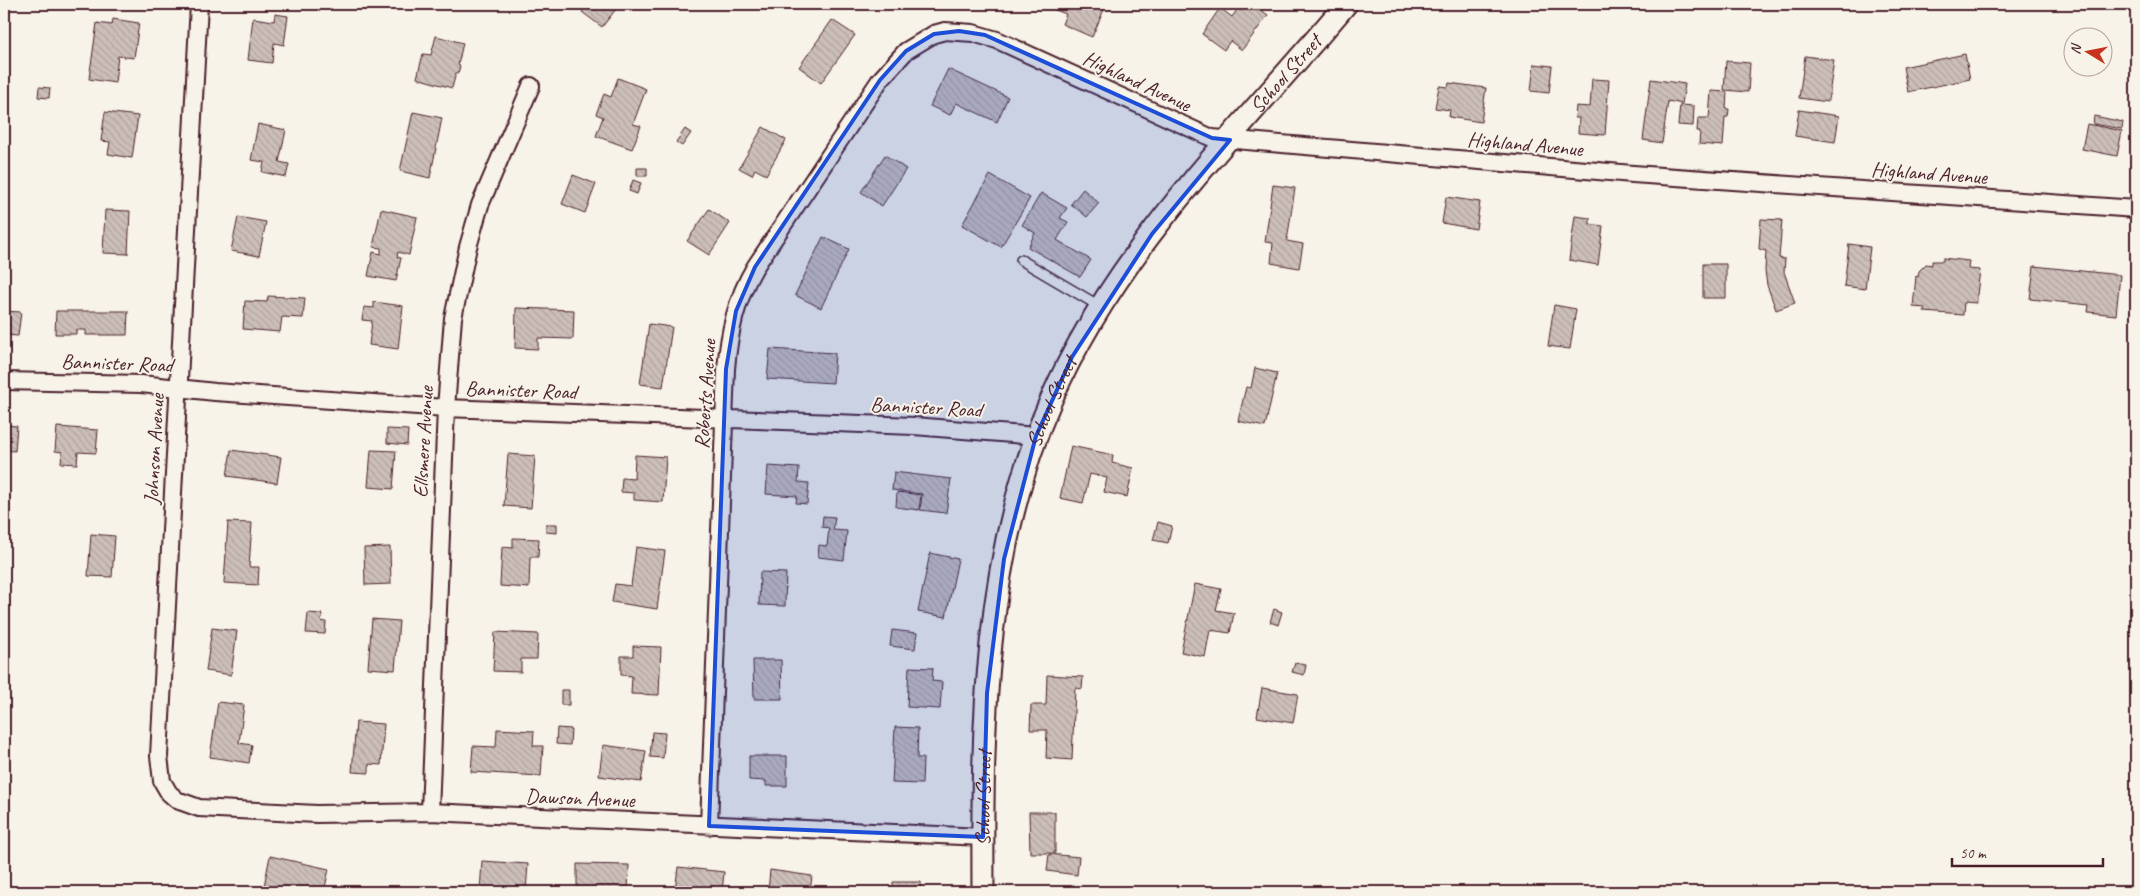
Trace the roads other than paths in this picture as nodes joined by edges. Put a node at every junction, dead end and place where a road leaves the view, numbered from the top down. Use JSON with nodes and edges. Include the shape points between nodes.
{"nodes":[{"id":1,"x":199,"y":4,"type":"edge"},
{"id":2,"x":1346,"y":4,"type":"edge"},
{"id":3,"x":934,"y":34,"type":"joint"},
{"id":4,"x":531,"y":86,"type":"dead end"},
{"id":5,"x":1230,"y":140,"type":"junction"},
{"id":6,"x":2136,"y":209,"type":"edge"},
{"id":7,"x":1021,"y":260,"type":"dead end"},
{"id":8,"x":1101,"y":307,"type":"junction"},
{"id":9,"x":4,"y":381,"type":"edge"},
{"id":10,"x":179,"y":387,"type":"junction"},
{"id":11,"x":446,"y":408,"type":"junction"},
{"id":12,"x":723,"y":419,"type":"junction"},
{"id":13,"x":1036,"y":436,"type":"junction"},
{"id":14,"x":177,"y":800,"type":"joint"},
{"id":15,"x":430,"y":812,"type":"junction"},
{"id":16,"x":709,"y":826,"type":"junction"},
{"id":17,"x":983,"y":837,"type":"junction"},
{"id":18,"x":983,"y":892,"type":"edge"}],
"edges":[{"from":1,"to":10,"type":"street","name":"Johnson Avenue"},
{"from":2,"to":5,"type":"street","name":"School Street"},
{"from":3,"to":5,"type":"street","name":"Highland Avenue","via":[[959,31],[985,35],[1186,128],[1212,138]]},
{"from":3,"to":12,"type":"street","name":"Roberts Avenue","via":[[906,51],[884,75],[748,278],[730,335]]},
{"from":4,"to":11,"type":"street","name":"Ellsmere Avenue","via":[[480,205],[468,247],[453,318]]},
{"from":5,"to":6,"type":"street","name":"Highland Avenue","via":[[1632,174]]},
{"from":5,"to":8,"type":"street","name":"School Street","via":[[1186,189]]},
{"from":7,"to":8,"type":"lane"},
{"from":8,"to":13,"type":"street","name":"School Street","via":[[1051,399]]},
{"from":9,"to":10,"type":"street","name":"Bannister Road"},
{"from":10,"to":11,"type":"street","name":"Bannister Road"},
{"from":10,"to":14,"type":"street","name":"Johnson Avenue","via":[[159,756],[162,781]]},
{"from":11,"to":12,"type":"street","name":"Bannister Road"},
{"from":11,"to":15,"type":"street","name":"Ellsmere Avenue"},
{"from":12,"to":13,"type":"street","name":"Bannister Road","via":[[922,426]]},
{"from":12,"to":16,"type":"street","name":"Roberts Avenue"},
{"from":13,"to":17,"type":"street","name":"School Street","via":[[1010,528],[994,616],[984,736]]},
{"from":14,"to":15,"type":"street","name":"Dawson Avenue","via":[[199,808],[317,814]]},
{"from":15,"to":16,"type":"street","name":"Dawson Avenue"},
{"from":16,"to":17,"type":"street","name":"Dawson Avenue"},
{"from":17,"to":18,"type":"street","name":"School Street"}]}
